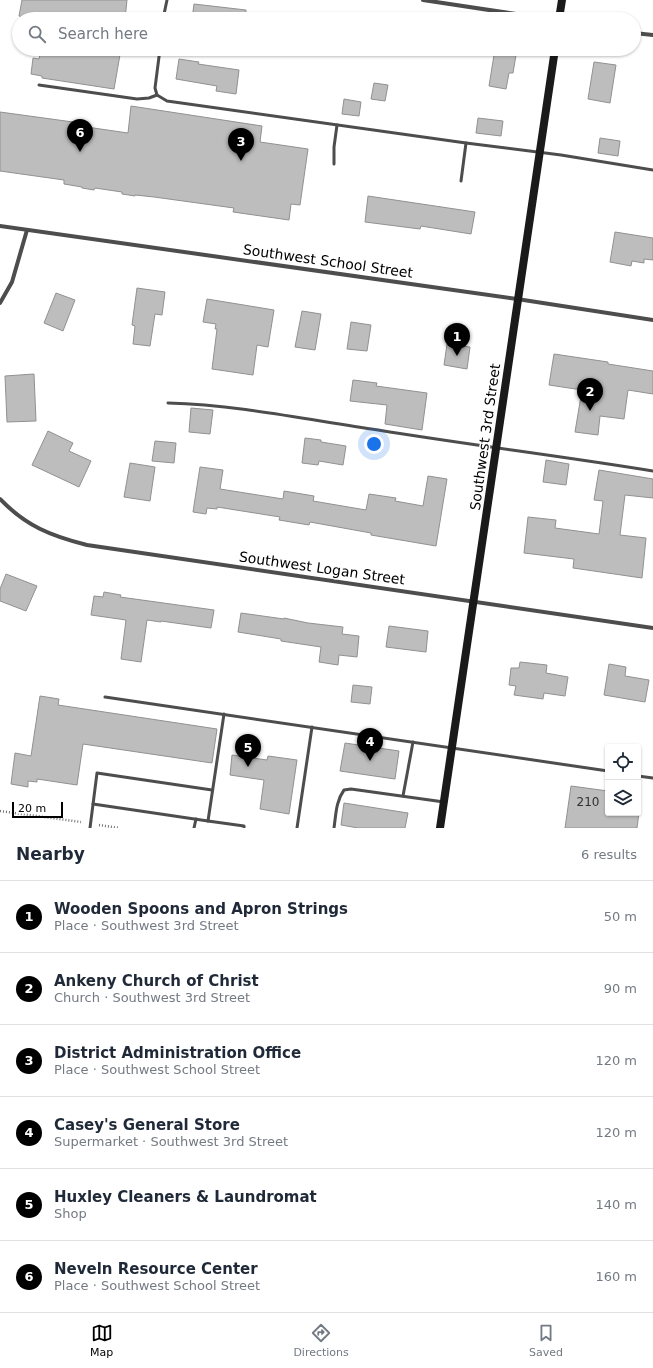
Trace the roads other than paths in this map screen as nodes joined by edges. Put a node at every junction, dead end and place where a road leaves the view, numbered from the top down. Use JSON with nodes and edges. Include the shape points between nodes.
{"nodes":[{"id":1,"x":167,"y":0,"type":"edge"},
{"id":2,"x":423,"y":0,"type":"edge"},
{"id":3,"x":562,"y":0,"type":"edge"},
{"id":4,"x":164,"y":12,"type":"edge"},
{"id":5,"x":503,"y":12,"type":"edge"},
{"id":6,"x":560,"y":12,"type":"edge"},
{"id":7,"x":641,"y":34,"type":"edge"},
{"id":8,"x":653,"y":35,"type":"edge"},
{"id":9,"x":159,"y":56,"type":"edge"},
{"id":10,"x":554,"y":56,"type":"edge"},
{"id":11,"x":39,"y":85,"type":"dead end"},
{"id":12,"x":157,"y":95,"type":"junction"},
{"id":13,"x":337,"y":125,"type":"junction"},
{"id":14,"x":466,"y":143,"type":"junction"},
{"id":15,"x":539,"y":152,"type":"junction"},
{"id":16,"x":334,"y":164,"type":"dead end"},
{"id":17,"x":653,"y":170,"type":"edge"},
{"id":18,"x":461,"y":181,"type":"dead end"},
{"id":19,"x":0,"y":226,"type":"edge"},
{"id":20,"x":27,"y":230,"type":"junction"},
{"id":21,"x":517,"y":299,"type":"junction"},
{"id":22,"x":0,"y":303,"type":"edge"},
{"id":23,"x":653,"y":320,"type":"edge"},
{"id":24,"x":168,"y":403,"type":"dead end"},
{"id":25,"x":497,"y":449,"type":"junction"},
{"id":26,"x":653,"y":471,"type":"edge"},
{"id":27,"x":0,"y":499,"type":"edge"},
{"id":28,"x":473,"y":600,"type":"junction"},
{"id":29,"x":653,"y":628,"type":"edge"},
{"id":30,"x":105,"y":697,"type":"dead end"},
{"id":31,"x":224,"y":714,"type":"junction"},
{"id":32,"x":312,"y":727,"type":"junction"},
{"id":33,"x":413,"y":742,"type":"junction"},
{"id":34,"x":452,"y":747,"type":"junction"},
{"id":35,"x":605,"y":771,"type":"edge"},
{"id":36,"x":641,"y":776,"type":"edge"},
{"id":37,"x":653,"y":778,"type":"edge"},
{"id":38,"x":212,"y":790,"type":"junction"},
{"id":39,"x":403,"y":796,"type":"junction"},
{"id":40,"x":444,"y":802,"type":"junction"},
{"id":41,"x":93,"y":804,"type":"junction"},
{"id":42,"x":196,"y":819,"type":"junction"},
{"id":43,"x":208,"y":820,"type":"junction"},
{"id":44,"x":90,"y":828,"type":"edge"},
{"id":45,"x":194,"y":828,"type":"edge"},
{"id":46,"x":244,"y":828,"type":"edge"},
{"id":47,"x":298,"y":828,"type":"edge"},
{"id":48,"x":334,"y":828,"type":"edge"},
{"id":49,"x":440,"y":828,"type":"edge"}],
"edges":[{"from":1,"to":4,"type":"lane"},
{"from":2,"to":5,"type":"street"},
{"from":3,"to":6,"type":"street"},
{"from":7,"to":8,"type":"street"},
{"from":9,"to":12,"type":"lane"},
{"from":10,"to":15,"type":"street","name":"Southwest 3rd Street"},
{"from":11,"to":12,"type":"lane","via":[[137,99]]},
{"from":12,"to":13,"type":"lane","via":[[167,101]]},
{"from":13,"to":14,"type":"lane"},
{"from":13,"to":16,"type":"lane"},
{"from":14,"to":15,"type":"lane"},
{"from":14,"to":18,"type":"lane"},
{"from":15,"to":17,"type":"lane"},
{"from":15,"to":21,"type":"street","name":"Southwest 3rd Street"},
{"from":19,"to":20,"type":"street","name":"Southwest School Street"},
{"from":20,"to":21,"type":"street","name":"Southwest School Street"},
{"from":20,"to":22,"type":"street","via":[[12,282]]},
{"from":21,"to":23,"type":"street","name":"Southwest School Street"},
{"from":21,"to":25,"type":"street","name":"Southwest 3rd Street"},
{"from":24,"to":25,"type":"lane","via":[[242,410]]},
{"from":25,"to":26,"type":"lane"},
{"from":25,"to":28,"type":"street","name":"Southwest 3rd Street"},
{"from":27,"to":28,"type":"street","name":"Southwest Logan Street","via":[[37,528],[87,545]]},
{"from":28,"to":29,"type":"street","name":"Southwest Logan Street"},
{"from":28,"to":34,"type":"street","name":"Southwest 3rd Street"},
{"from":30,"to":31,"type":"lane"},
{"from":31,"to":32,"type":"lane"},
{"from":31,"to":38,"type":"lane"},
{"from":32,"to":33,"type":"lane"},
{"from":32,"to":47,"type":"lane"},
{"from":33,"to":34,"type":"lane"},
{"from":33,"to":39,"type":"lane"},
{"from":34,"to":35,"type":"lane"},
{"from":34,"to":40,"type":"street","name":"Southwest 3rd Street"},
{"from":36,"to":37,"type":"lane"},
{"from":38,"to":41,"type":"lane","via":[[97,773]]},
{"from":38,"to":43,"type":"lane"},
{"from":39,"to":40,"type":"lane"},
{"from":39,"to":48,"type":"lane","via":[[344,790],[337,805]]},
{"from":40,"to":49,"type":"street","name":"Southwest 3rd Street"},
{"from":41,"to":42,"type":"lane"},
{"from":41,"to":44,"type":"lane"},
{"from":42,"to":43,"type":"lane"},
{"from":42,"to":45,"type":"lane"},
{"from":43,"to":46,"type":"lane"}]}
